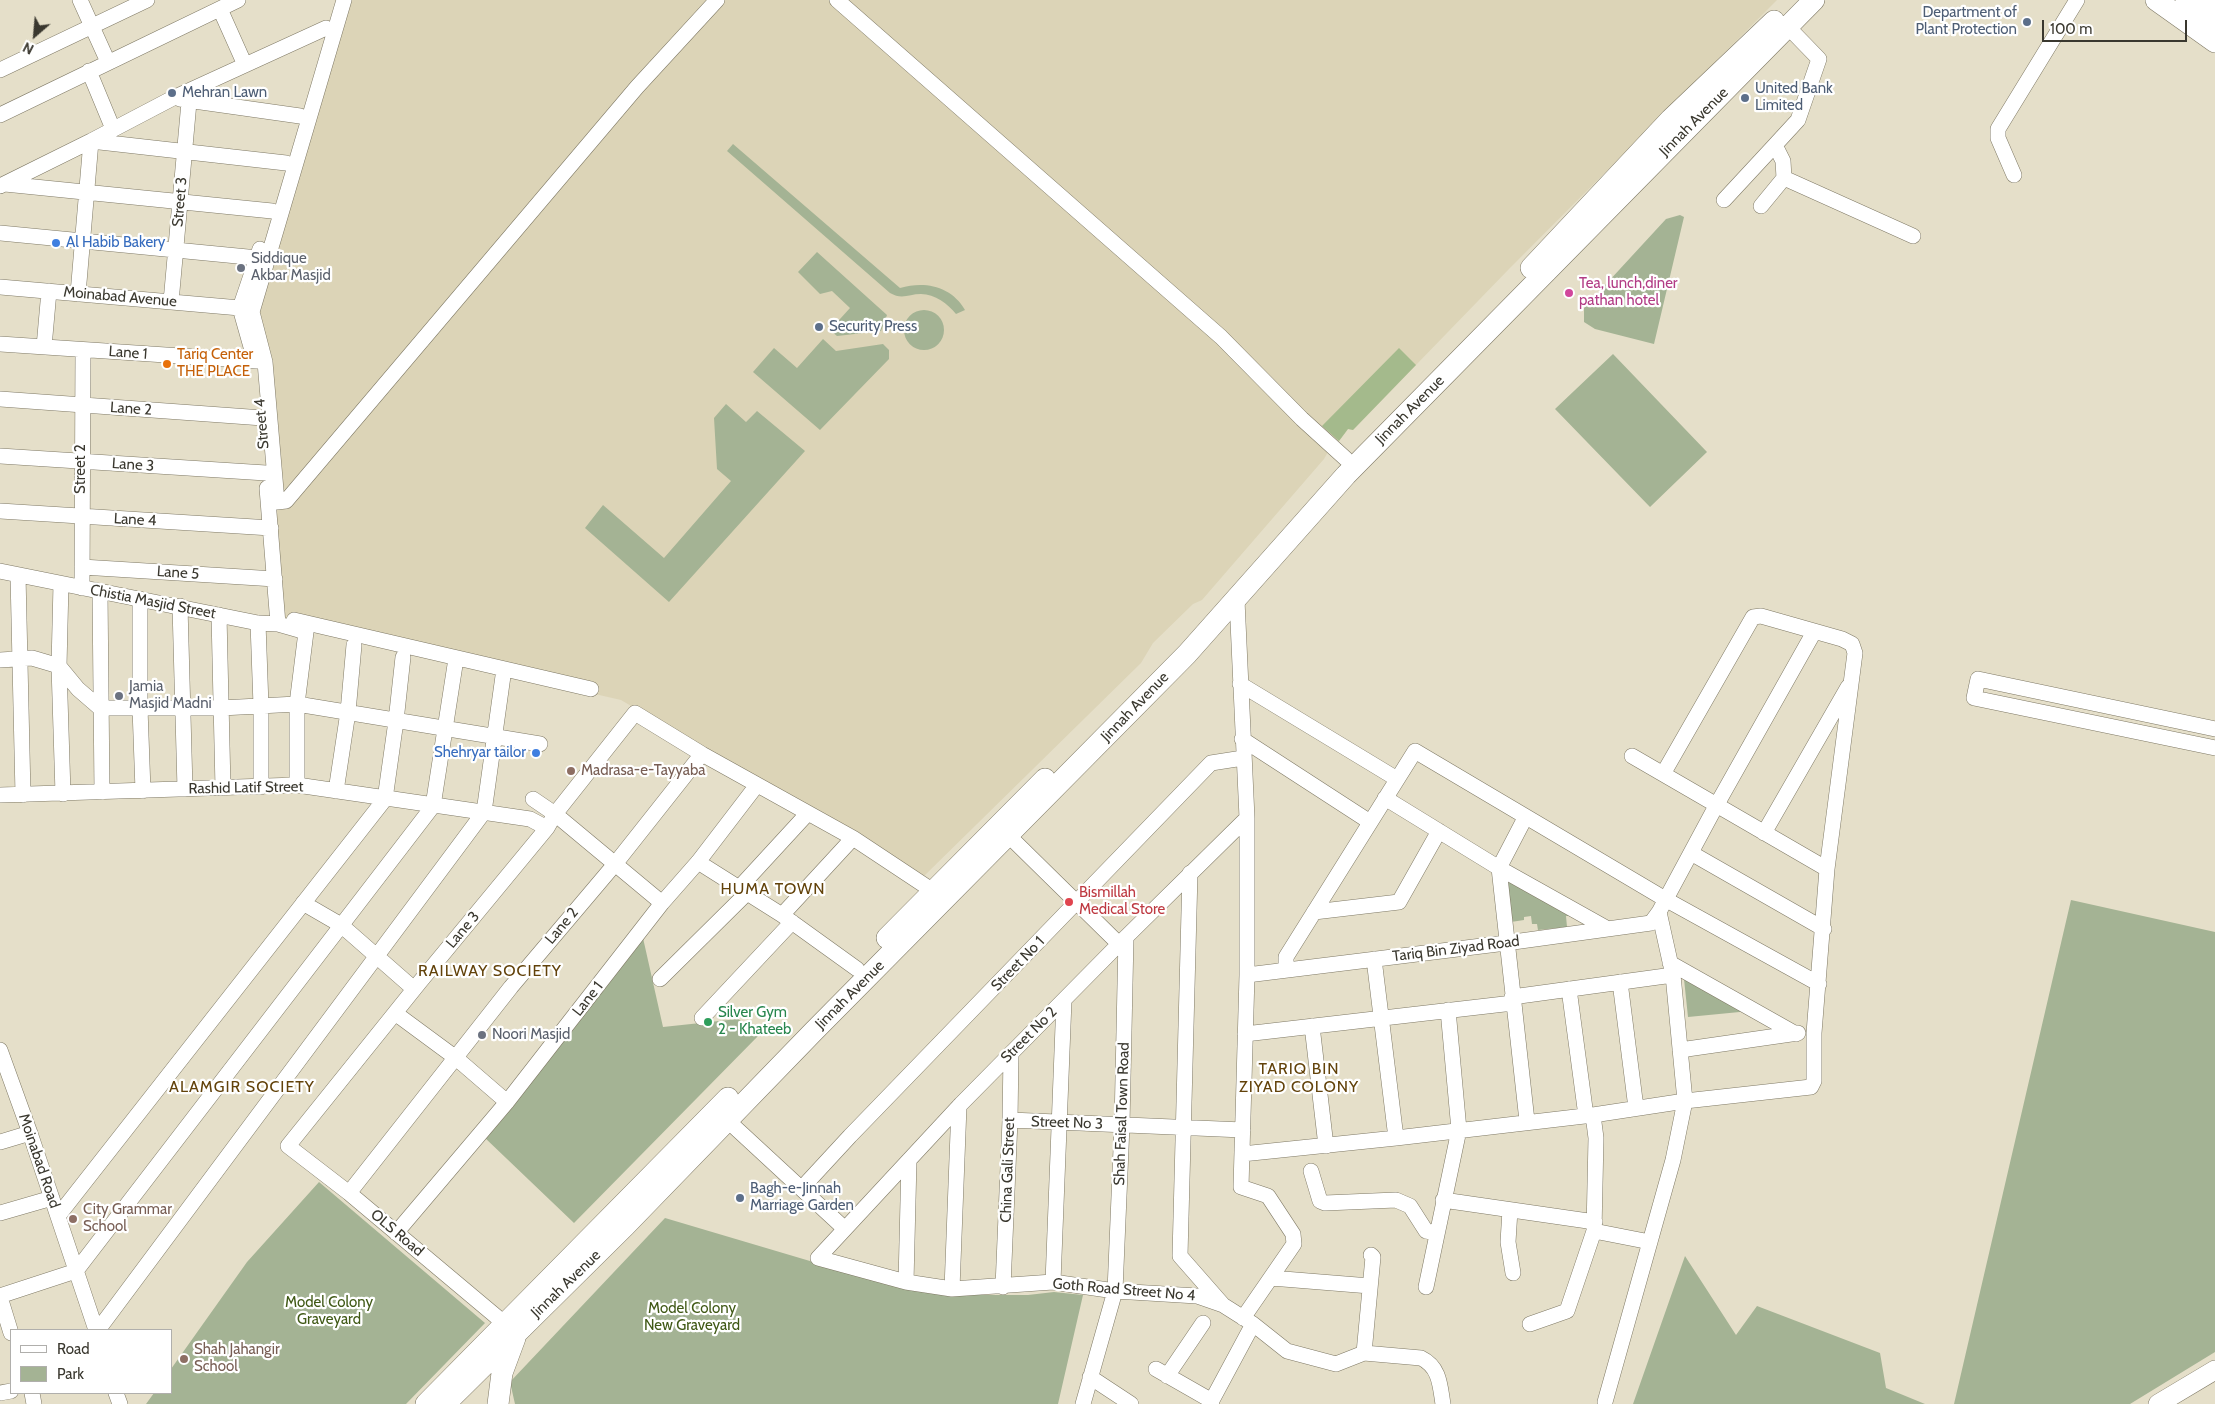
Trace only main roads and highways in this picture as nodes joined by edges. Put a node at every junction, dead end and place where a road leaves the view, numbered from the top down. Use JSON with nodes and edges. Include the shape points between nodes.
{"nodes":[{"id":1,"x":1795,"y":0,"type":"edge"},
{"id":2,"x":1814,"y":0,"type":"edge"},
{"id":3,"x":2156,"y":0,"type":"edge"},
{"id":4,"x":2186,"y":0,"type":"edge"},
{"id":5,"x":2212,"y":0,"type":"edge"},
{"id":6,"x":2215,"y":2,"type":"edge"},
{"id":7,"x":2215,"y":21,"type":"edge"},
{"id":8,"x":1780,"y":28,"type":"junction"},
{"id":9,"x":2215,"y":42,"type":"edge"},
{"id":10,"x":511,"y":1327,"type":"junction"},
{"id":11,"x":2215,"y":1370,"type":"edge"},
{"id":12,"x":450,"y":1398,"type":"edge"},
{"id":13,"x":426,"y":1404,"type":"edge"},
{"id":14,"x":498,"y":1404,"type":"edge"},
{"id":15,"x":2158,"y":1404,"type":"edge"}],
"edges":[{"from":1,"to":8,"type":"highway","name":"Jinnah Avenue"},
{"from":2,"to":8,"type":"highway","name":"Jinnah Avenue"},
{"from":3,"to":9,"type":"highway"},
{"from":4,"to":7,"type":"highway"},
{"from":5,"to":6,"type":"highway"},
{"from":8,"to":10,"type":"highway","name":"Jinnah Avenue","via":[[1346,475],[1187,654],[625,1226]]},
{"from":8,"to":10,"type":"highway","name":"Jinnah Avenue","via":[[1671,119],[1300,507],[1172,652],[933,891]]},
{"from":10,"to":12,"type":"highway","name":"Jinnah Avenue"},
{"from":10,"to":14,"type":"highway"},
{"from":11,"to":15,"type":"main road"},
{"from":12,"to":13,"type":"highway","name":"Jinnah Avenue"}]}
